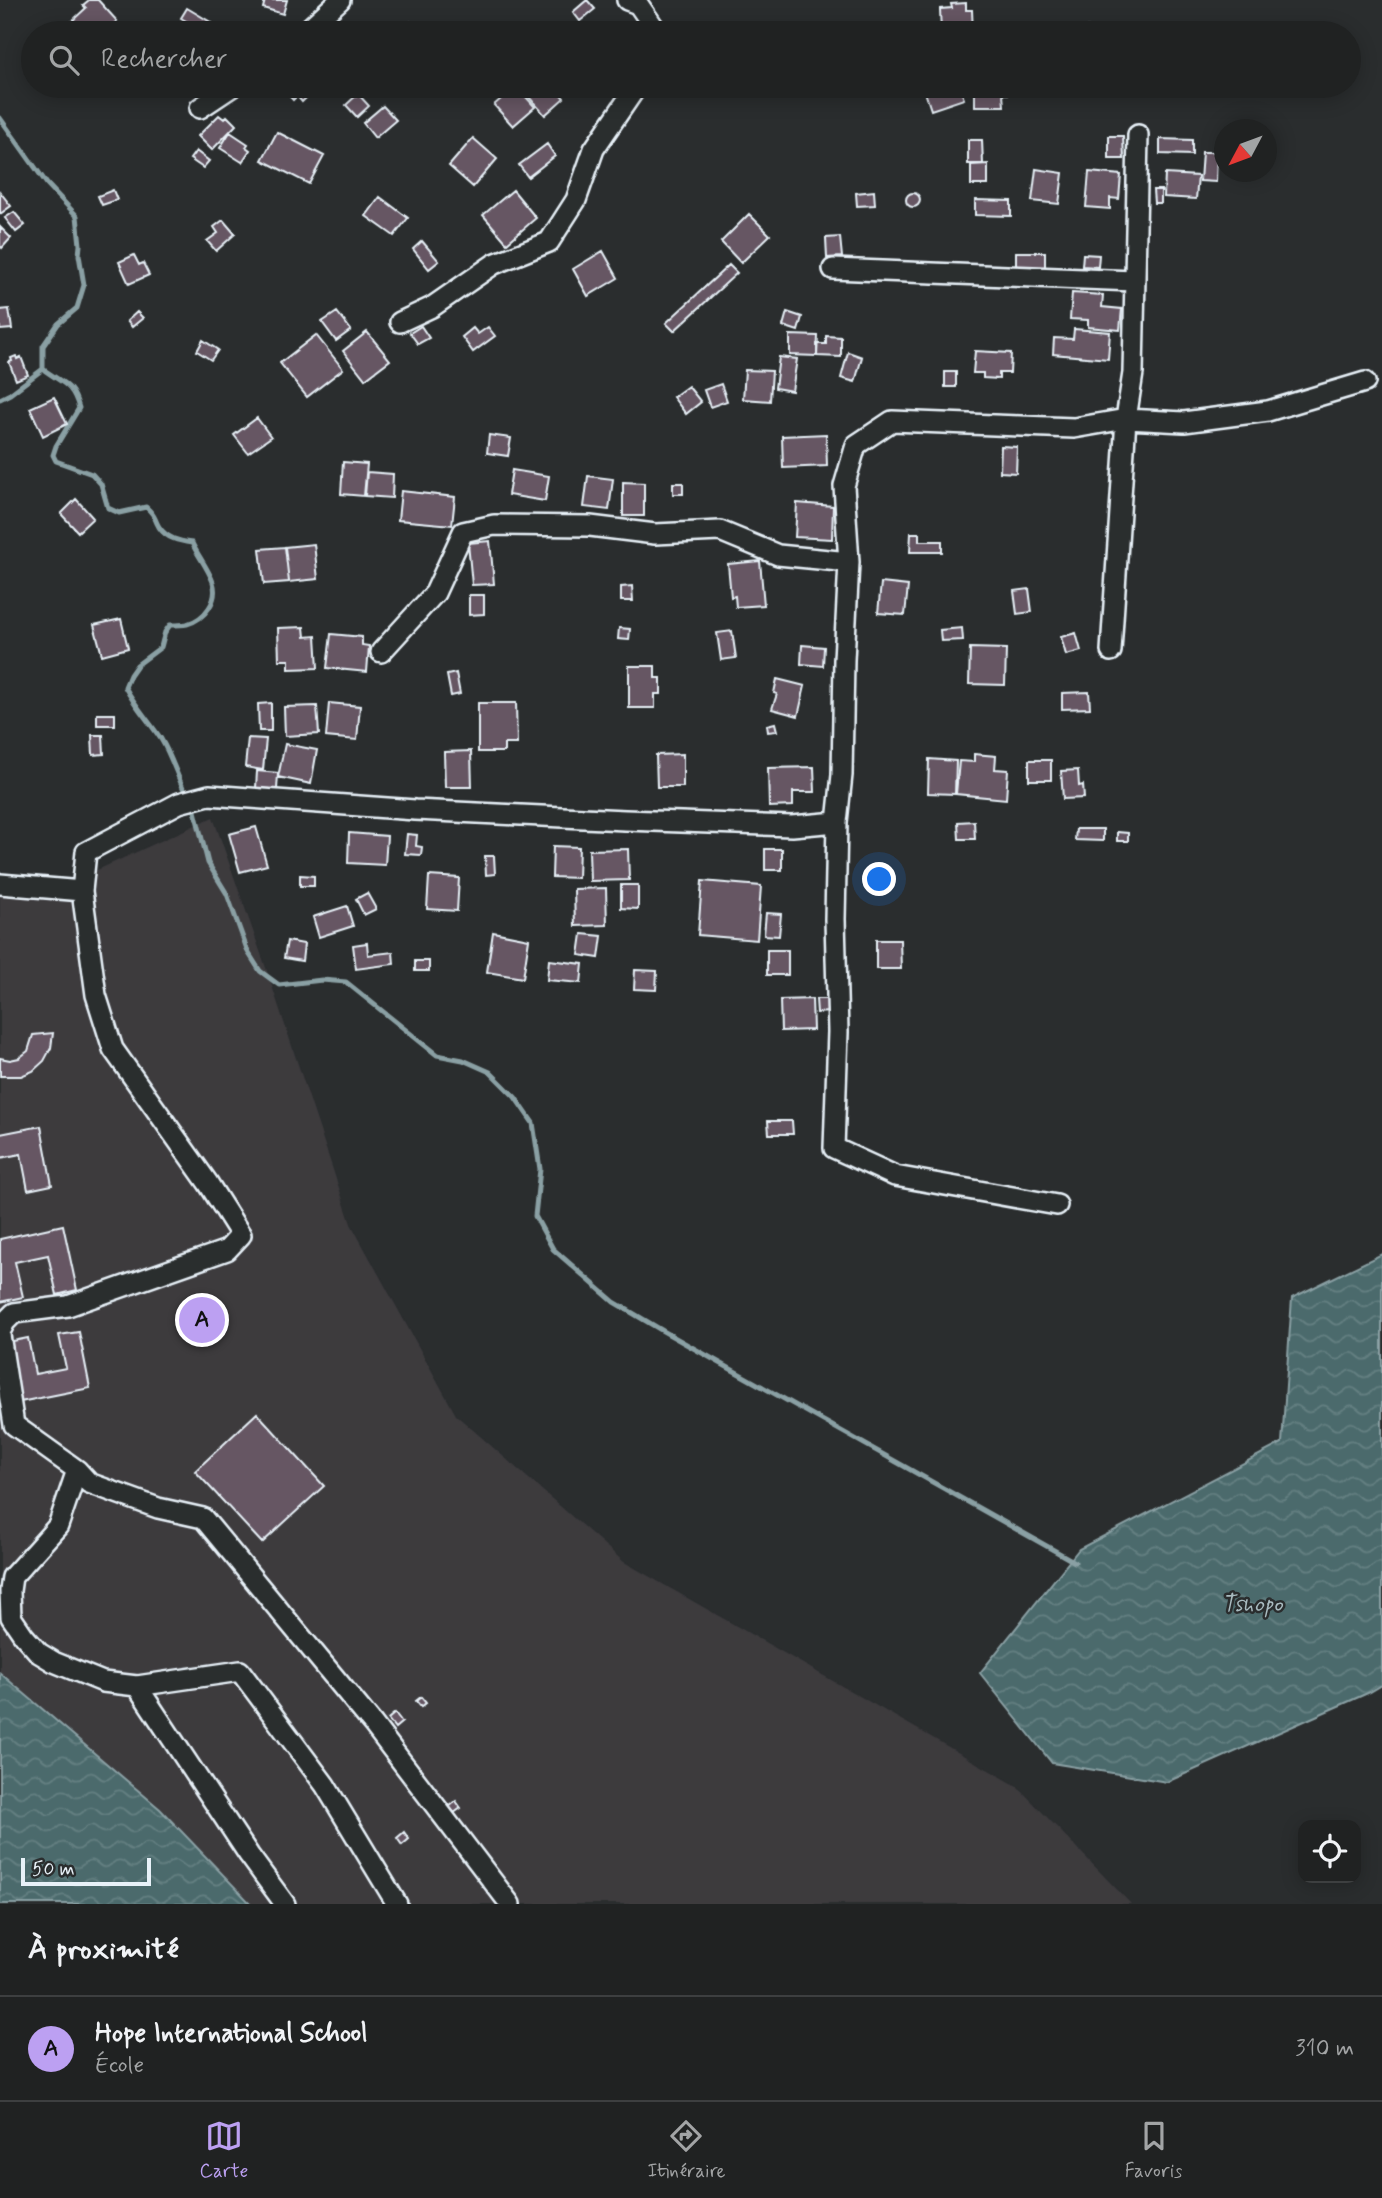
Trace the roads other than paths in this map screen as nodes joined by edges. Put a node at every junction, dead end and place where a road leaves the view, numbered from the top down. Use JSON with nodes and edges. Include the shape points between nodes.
{"nodes":[{"id":1,"x":340,"y":0,"type":"edge"},
{"id":2,"x":627,"y":0,"type":"edge"},
{"id":3,"x":317,"y":21,"type":"edge"},
{"id":4,"x":650,"y":21,"type":"edge"},
{"id":5,"x":215,"y":98,"type":"edge"},
{"id":6,"x":629,"y":98,"type":"edge"},
{"id":7,"x":200,"y":108,"type":"dead end"},
{"id":8,"x":1138,"y":135,"type":"dead end"},
{"id":9,"x":833,"y":269,"type":"dead end"},
{"id":10,"x":1134,"y":281,"type":"junction"},
{"id":11,"x":400,"y":322,"type":"dead end"},
{"id":12,"x":1365,"y":382,"type":"dead end"},
{"id":13,"x":1126,"y":419,"type":"junction"},
{"id":14,"x":849,"y":562,"type":"junction"},
{"id":15,"x":1111,"y":651,"type":"dead end"},
{"id":16,"x":381,"y":652,"type":"dead end"},
{"id":17,"x":837,"y":822,"type":"junction"},
{"id":18,"x":0,"y":884,"type":"edge"},
{"id":19,"x":82,"y":891,"type":"junction"},
{"id":20,"x":1057,"y":1205,"type":"dead end"},
{"id":21,"x":0,"y":1334,"type":"edge"},
{"id":22,"x":7,"y":1428,"type":"edge"},
{"id":23,"x":77,"y":1470,"type":"junction"},
{"id":24,"x":137,"y":1686,"type":"junction"},
{"id":25,"x":285,"y":1904,"type":"edge"},
{"id":26,"x":397,"y":1904,"type":"edge"},
{"id":27,"x":510,"y":1904,"type":"edge"}],
"edges":[{"from":1,"to":3,"type":"street"},
{"from":2,"to":4,"type":"street","via":[[638,4]]},
{"from":5,"to":7,"type":"street"},
{"from":6,"to":11,"type":"street","via":[[594,149],[576,200],[549,242],[494,264],[432,307]]},
{"from":8,"to":10,"type":"street"},
{"from":9,"to":10,"type":"street"},
{"from":10,"to":13,"type":"street","via":[[1133,373]]},
{"from":12,"to":13,"type":"street","via":[[1268,411],[1184,422]]},
{"from":13,"to":14,"type":"street","via":[[1074,428],[892,421],[856,445],[844,486]]},
{"from":13,"to":15,"type":"street"},
{"from":14,"to":16,"type":"street","via":[[778,555],[720,531],[655,534],[590,526],[494,525],[463,532],[435,593]]},
{"from":14,"to":17,"type":"street"},
{"from":17,"to":19,"type":"street","via":[[792,826],[639,821],[209,795],[179,803],[86,852]]},
{"from":17,"to":20,"type":"street","via":[[834,1148],[895,1176]]},
{"from":18,"to":19,"type":"street"},
{"from":19,"to":21,"type":"street","via":[[96,995],[113,1049],[241,1235],[227,1250],[68,1306],[14,1313]]},
{"from":21,"to":22,"type":"street"},
{"from":22,"to":23,"type":"street"},
{"from":23,"to":24,"type":"street","via":[[58,1526],[12,1577],[10,1617],[39,1653],[54,1662],[103,1682]]},
{"from":23,"to":27,"type":"street","via":[[89,1483],[158,1508],[203,1518],[373,1724]]},
{"from":24,"to":25,"type":"street"},
{"from":24,"to":26,"type":"street","via":[[240,1671],[325,1785]]}]}
